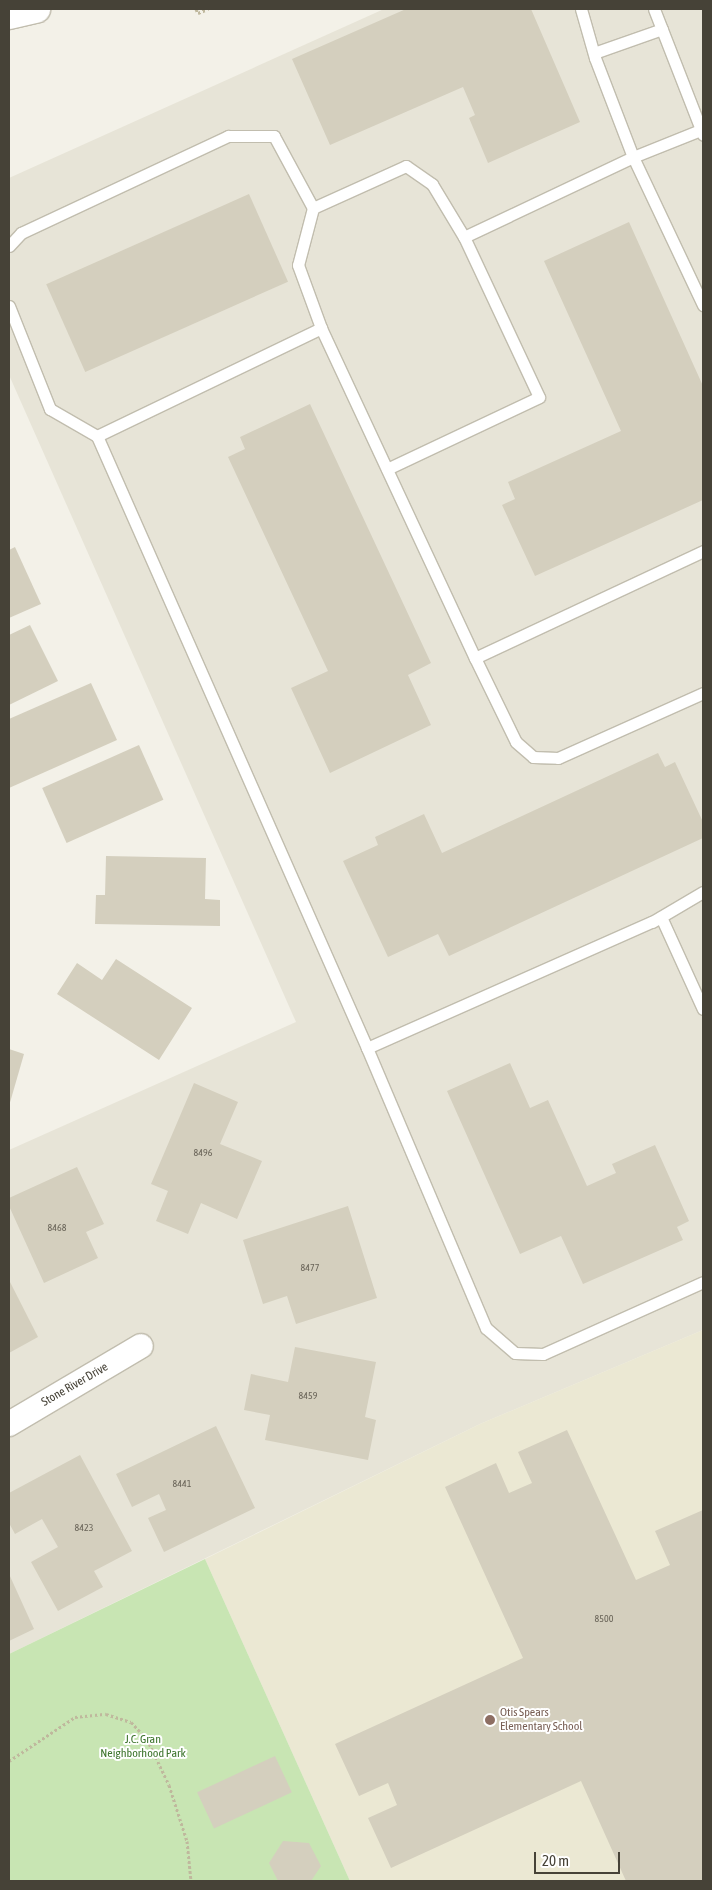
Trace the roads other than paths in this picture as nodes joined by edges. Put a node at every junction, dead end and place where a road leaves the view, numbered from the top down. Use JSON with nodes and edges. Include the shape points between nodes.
{"nodes":[{"id":1,"x":36,"y":9,"type":"edge"},
{"id":2,"x":581,"y":9,"type":"edge"},
{"id":3,"x":654,"y":9,"type":"edge"},
{"id":4,"x":9,"y":14,"type":"edge"},
{"id":5,"x":662,"y":29,"type":"junction"},
{"id":6,"x":594,"y":53,"type":"junction"},
{"id":7,"x":703,"y":131,"type":"edge"},
{"id":8,"x":634,"y":157,"type":"junction"},
{"id":9,"x":313,"y":208,"type":"junction"},
{"id":10,"x":464,"y":237,"type":"junction"},
{"id":11,"x":9,"y":246,"type":"edge"},
{"id":12,"x":703,"y":305,"type":"edge"},
{"id":13,"x":9,"y":306,"type":"edge"},
{"id":14,"x":321,"y":328,"type":"junction"},
{"id":15,"x":97,"y":436,"type":"junction"},
{"id":16,"x":387,"y":469,"type":"junction"},
{"id":17,"x":703,"y":551,"type":"edge"},
{"id":18,"x":475,"y":658,"type":"junction"},
{"id":19,"x":702,"y":696,"type":"edge"},
{"id":20,"x":703,"y":892,"type":"edge"},
{"id":21,"x":661,"y":917,"type":"junction"},
{"id":22,"x":703,"y":1008,"type":"edge"},
{"id":23,"x":367,"y":1048,"type":"junction"},
{"id":24,"x":703,"y":1282,"type":"edge"},
{"id":25,"x":141,"y":1346,"type":"dead end"},
{"id":26,"x":9,"y":1424,"type":"edge"}],
"edges":[{"from":1,"to":4,"type":"street"},
{"from":2,"to":6,"type":"lane"},
{"from":3,"to":5,"type":"lane"},
{"from":5,"to":6,"type":"lane"},
{"from":5,"to":7,"type":"lane"},
{"from":6,"to":8,"type":"lane"},
{"from":7,"to":8,"type":"lane"},
{"from":8,"to":10,"type":"lane"},
{"from":8,"to":12,"type":"lane"},
{"from":9,"to":10,"type":"lane","via":[[406,166],[432,184]]},
{"from":9,"to":11,"type":"lane","via":[[274,136],[228,136],[20,233]]},
{"from":9,"to":14,"type":"lane","via":[[298,264]]},
{"from":10,"to":16,"type":"lane","via":[[539,397]]},
{"from":13,"to":15,"type":"lane","via":[[50,409]]},
{"from":14,"to":15,"type":"lane"},
{"from":14,"to":16,"type":"lane"},
{"from":15,"to":23,"type":"lane"},
{"from":16,"to":18,"type":"lane"},
{"from":17,"to":18,"type":"lane"},
{"from":18,"to":19,"type":"lane","via":[[516,742],[533,757],[558,758]]},
{"from":20,"to":21,"type":"lane"},
{"from":21,"to":22,"type":"lane"},
{"from":21,"to":23,"type":"lane"},
{"from":23,"to":24,"type":"lane","via":[[486,1328],[515,1353],[543,1354]]},
{"from":25,"to":26,"type":"street","name":"Stone River Drive"}]}
